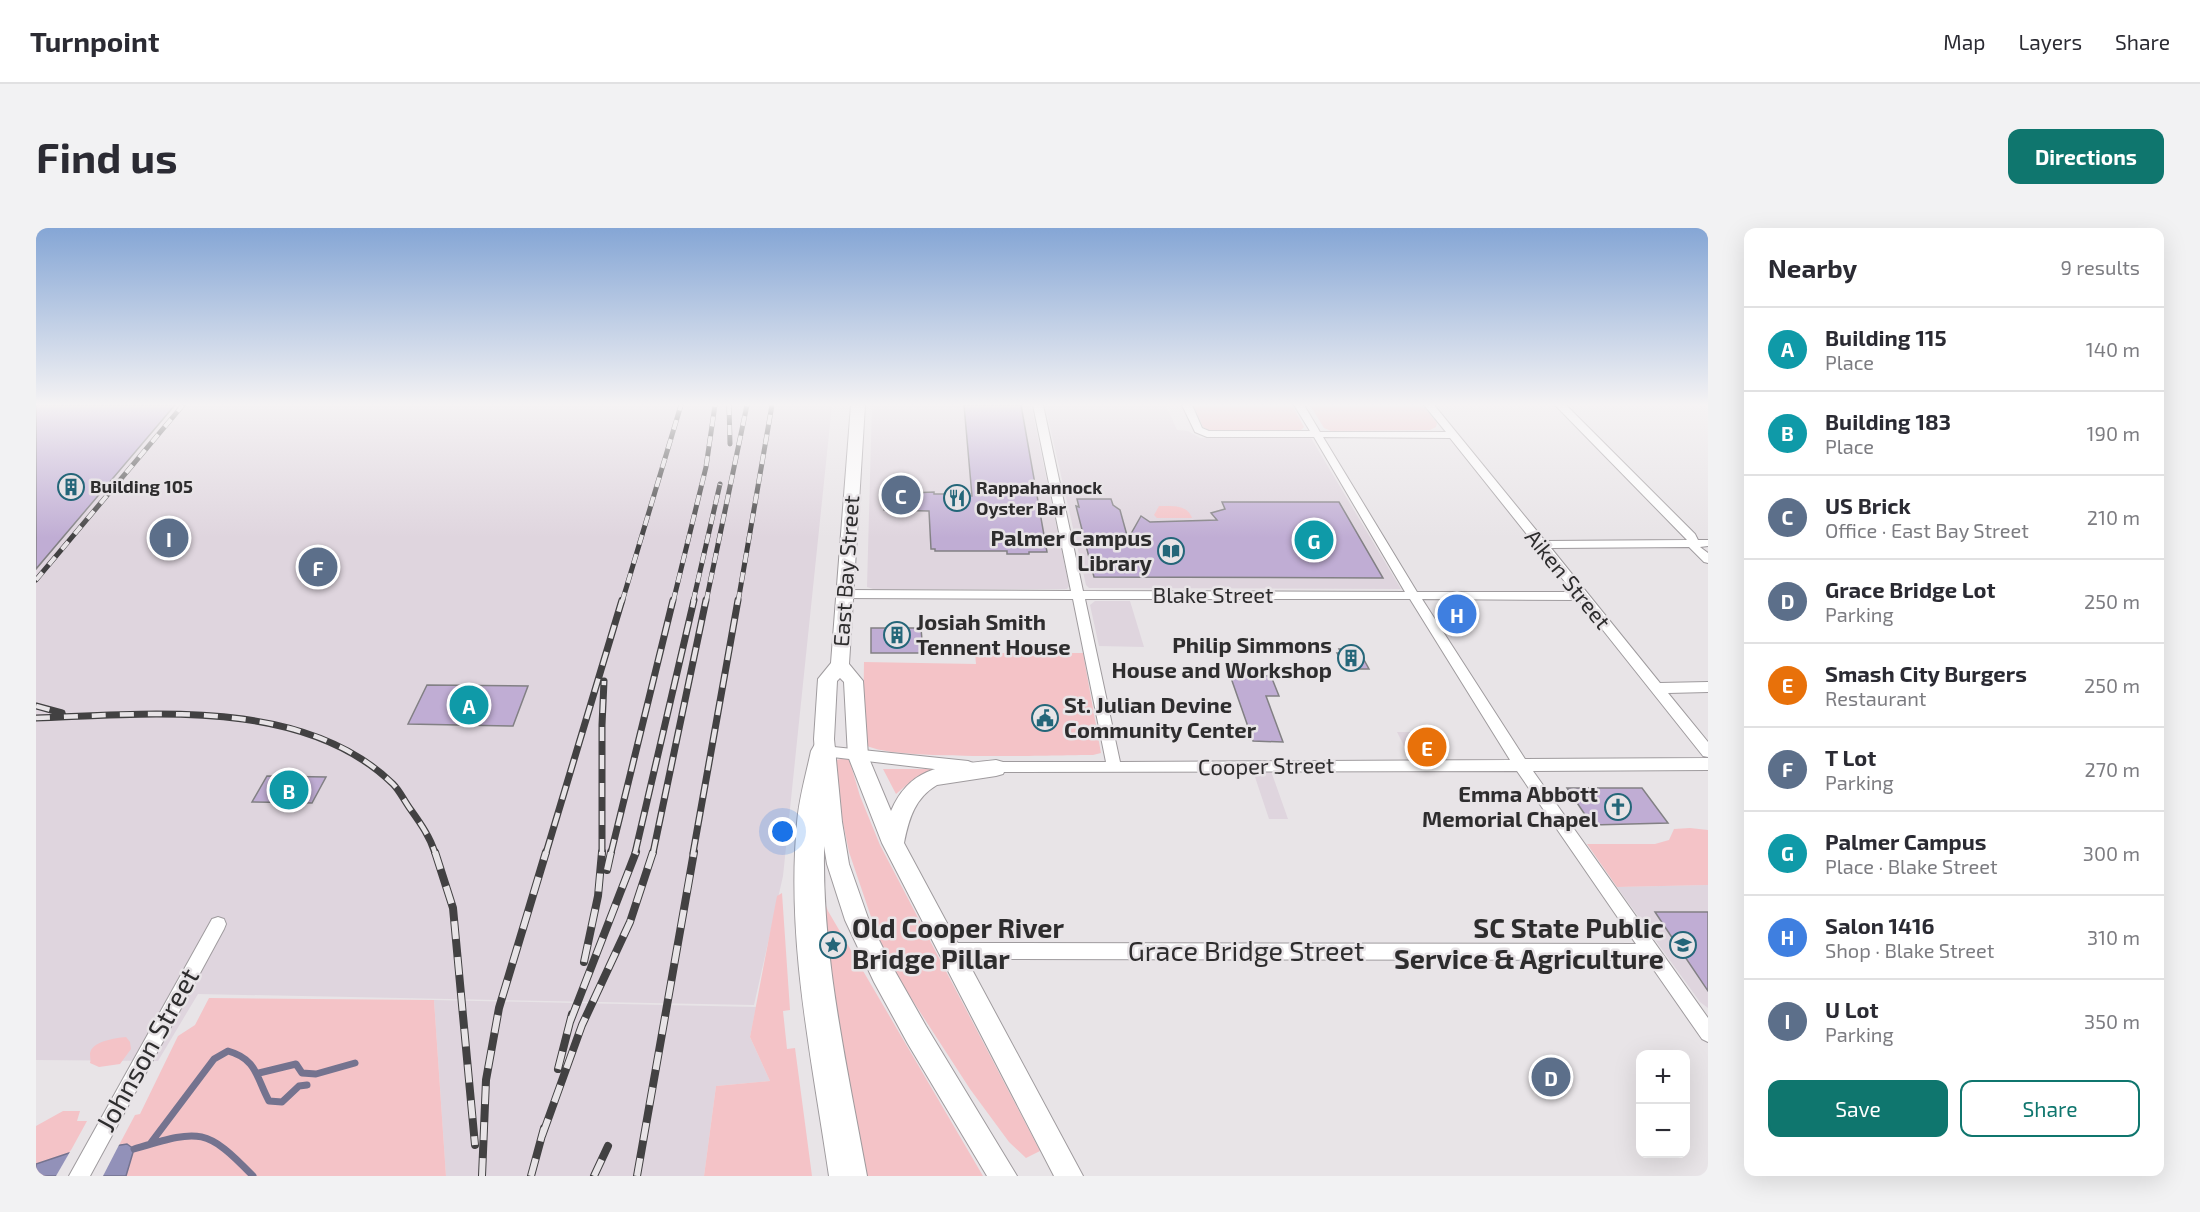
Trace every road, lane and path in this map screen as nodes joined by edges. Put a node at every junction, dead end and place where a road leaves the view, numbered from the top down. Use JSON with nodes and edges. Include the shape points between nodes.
{"nodes":[{"id":1,"x":854,"y":449,"type":"edge"},
{"id":2,"x":1048,"y":449,"type":"edge"},
{"id":3,"x":1326,"y":449,"type":"edge"},
{"id":4,"x":1464,"y":449,"type":"edge"},
{"id":5,"x":1604,"y":449,"type":"edge"},
{"id":6,"x":1694,"y":543,"type":"junction"},
{"id":7,"x":1708,"y":543,"type":"edge"},
{"id":8,"x":1542,"y":546,"type":"junction"},
{"id":9,"x":1708,"y":560,"type":"edge"},
{"id":10,"x":843,"y":594,"type":"junction"},
{"id":11,"x":1080,"y":595,"type":"junction"},
{"id":12,"x":1414,"y":596,"type":"junction"},
{"id":13,"x":1582,"y":597,"type":"junction"},
{"id":14,"x":840,"y":665,"type":"junction"},
{"id":15,"x":1708,"y":687,"type":"edge"},
{"id":16,"x":1656,"y":688,"type":"junction"},
{"id":17,"x":824,"y":751,"type":"junction"},
{"id":18,"x":1708,"y":752,"type":"edge"},
{"id":19,"x":858,"y":756,"type":"junction"},
{"id":20,"x":1520,"y":764,"type":"junction"},
{"id":21,"x":1708,"y":764,"type":"edge"},
{"id":22,"x":1114,"y":767,"type":"junction"},
{"id":23,"x":996,"y":768,"type":"junction"},
{"id":24,"x":893,"y":843,"type":"junction"},
{"id":25,"x":218,"y":924,"type":"dead end"},
{"id":26,"x":949,"y":951,"type":"junction"},
{"id":27,"x":1652,"y":952,"type":"junction"},
{"id":28,"x":1708,"y":1031,"type":"edge"},
{"id":29,"x":79,"y":1176,"type":"edge"},
{"id":30,"x":848,"y":1176,"type":"edge"},
{"id":31,"x":1003,"y":1176,"type":"edge"},
{"id":32,"x":1069,"y":1176,"type":"edge"}],
"edges":[{"from":1,"to":10,"type":"main road","name":"East Bay Street"},
{"from":2,"to":11,"type":"street"},
{"from":3,"to":12,"type":"street"},
{"from":4,"to":8,"type":"street","name":"Aiken Street"},
{"from":5,"to":6,"type":"street"},
{"from":6,"to":7,"type":"street"},
{"from":6,"to":8,"type":"street"},
{"from":6,"to":9,"type":"street"},
{"from":8,"to":13,"type":"street","name":"Aiken Street"},
{"from":10,"to":11,"type":"street","name":"Blake Street"},
{"from":10,"to":14,"type":"main road","name":"East Bay Street"},
{"from":11,"to":12,"type":"street","name":"Blake Street"},
{"from":11,"to":22,"type":"street"},
{"from":12,"to":13,"type":"street","name":"Blake Street"},
{"from":12,"to":20,"type":"street"},
{"from":13,"to":16,"type":"street","name":"Aiken Street"},
{"from":14,"to":17,"type":"main road","via":[[828,679]]},
{"from":14,"to":19,"type":"main road","via":[[853,681]]},
{"from":15,"to":16,"type":"street"},
{"from":16,"to":18,"type":"street","name":"Aiken Street"},
{"from":17,"to":19,"type":"street","name":"Cooper Street"},
{"from":17,"to":30,"type":"highway","via":[[811,832],[810,895],[818,982]]},
{"from":17,"to":31,"type":"main road","via":[[838,864],[857,920],[916,1035]]},
{"from":19,"to":23,"type":"street","name":"Cooper Street"},
{"from":19,"to":24,"type":"main road"},
{"from":20,"to":21,"type":"street","name":"Cooper Street"},
{"from":20,"to":22,"type":"street","name":"Cooper Street"},
{"from":20,"to":27,"type":"street"},
{"from":22,"to":23,"type":"street","name":"Cooper Street"},
{"from":23,"to":24,"type":"main road","via":[[933,777],[924,782],[906,799]]},
{"from":24,"to":26,"type":"main road"},
{"from":25,"to":29,"type":"street","name":"Johnson Street"},
{"from":26,"to":27,"type":"street","name":"Grace Bridge Street"},
{"from":26,"to":32,"type":"main road"},
{"from":27,"to":28,"type":"street"}]}
